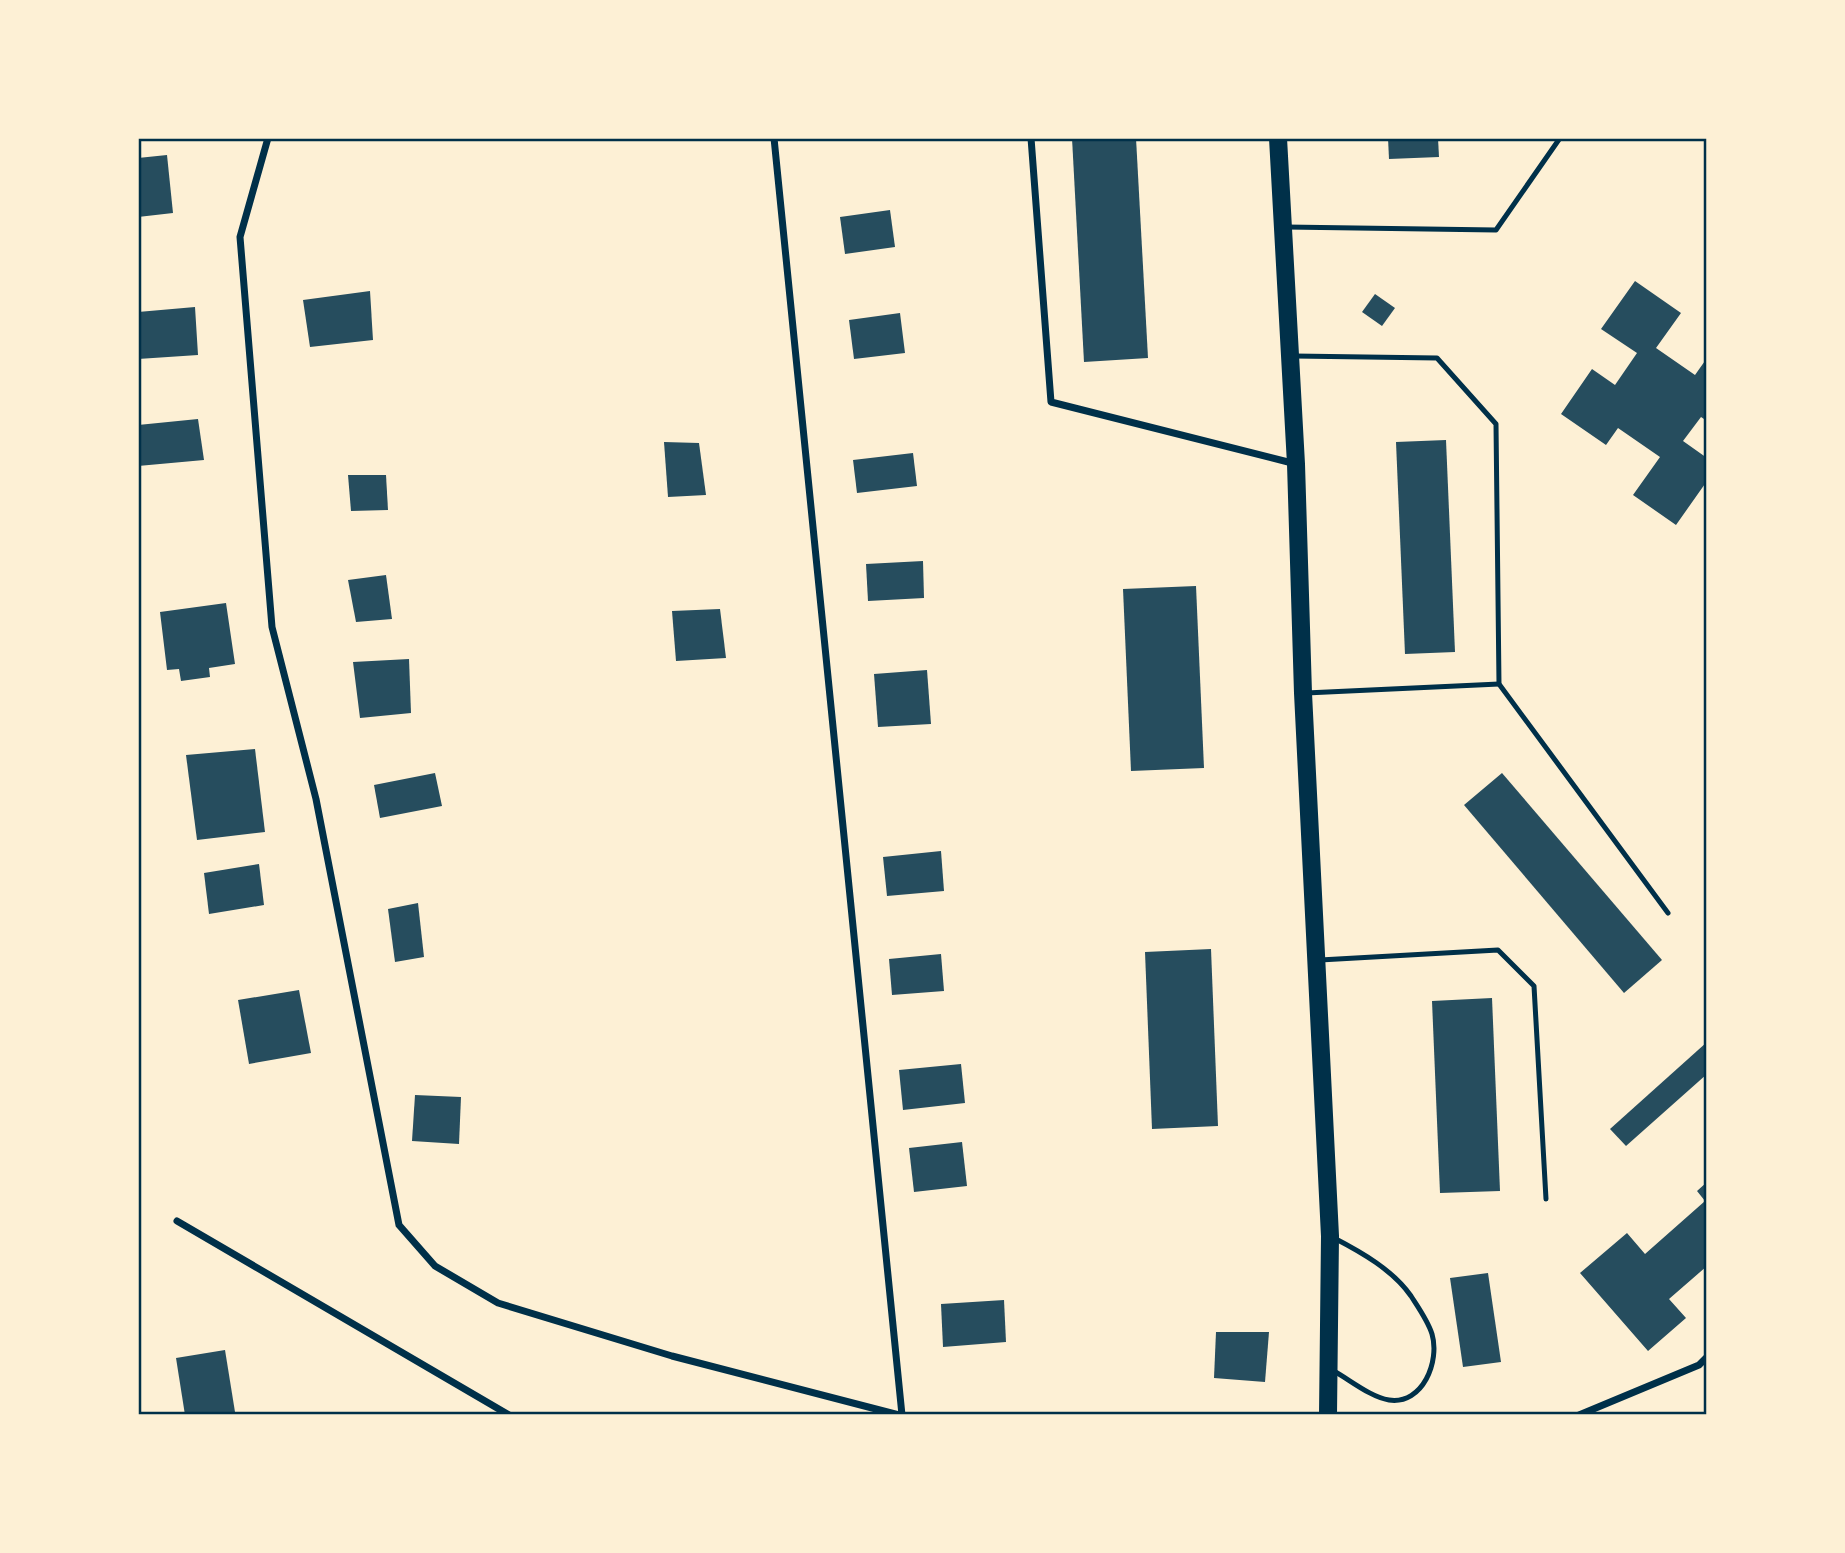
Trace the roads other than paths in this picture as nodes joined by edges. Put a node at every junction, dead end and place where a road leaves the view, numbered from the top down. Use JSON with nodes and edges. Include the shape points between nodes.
{"nodes":[{"id":1,"x":268,"y":138,"type":"edge"},
{"id":2,"x":774,"y":138,"type":"edge"},
{"id":3,"x":1031,"y":138,"type":"edge"},
{"id":4,"x":1278,"y":138,"type":"edge"},
{"id":5,"x":1560,"y":138,"type":"edge"},
{"id":6,"x":1282,"y":227,"type":"junction"},
{"id":7,"x":1290,"y":356,"type":"junction"},
{"id":8,"x":1296,"y":464,"type":"junction"},
{"id":9,"x":1499,"y":684,"type":"junction"},
{"id":10,"x":1303,"y":693,"type":"junction"},
{"id":11,"x":1668,"y":913,"type":"dead end"},
{"id":12,"x":1317,"y":960,"type":"junction"},
{"id":13,"x":1546,"y":1199,"type":"dead end"},
{"id":14,"x":177,"y":1221,"type":"dead end"},
{"id":15,"x":1331,"y":1236,"type":"junction"},
{"id":16,"x":1707,"y":1357,"type":"edge"},
{"id":17,"x":1329,"y":1368,"type":"junction"},
{"id":18,"x":509,"y":1415,"type":"edge"},
{"id":19,"x":900,"y":1415,"type":"edge"},
{"id":20,"x":1328,"y":1415,"type":"edge"},
{"id":21,"x":1579,"y":1415,"type":"edge"}],
"edges":[{"from":1,"to":19,"type":"street","via":[[240,237],[272,627],[316,799],[399,1225],[435,1266],[498,1303],[672,1356]]},
{"from":2,"to":19,"type":"street"},
{"from":3,"to":8,"type":"street","via":[[1051,402]]},
{"from":4,"to":6,"type":"main road"},
{"from":5,"to":6,"type":"lane","via":[[1496,230]]},
{"from":6,"to":7,"type":"main road"},
{"from":7,"to":8,"type":"main road"},
{"from":7,"to":9,"type":"lane","via":[[1437,358],[1496,424]]},
{"from":8,"to":10,"type":"main road"},
{"from":9,"to":10,"type":"lane"},
{"from":9,"to":11,"type":"lane"},
{"from":10,"to":12,"type":"main road"},
{"from":12,"to":13,"type":"lane","via":[[1498,950],[1534,986]]},
{"from":12,"to":15,"type":"main road"},
{"from":14,"to":18,"type":"street"},
{"from":15,"to":17,"type":"main road"},
{"from":15,"to":17,"type":"lane","via":[[1364,1254],[1410,1294],[1432,1335],[1433,1352],[1421,1388],[1400,1399],[1378,1396]]},
{"from":16,"to":21,"type":"street"},
{"from":17,"to":20,"type":"main road"}]}
